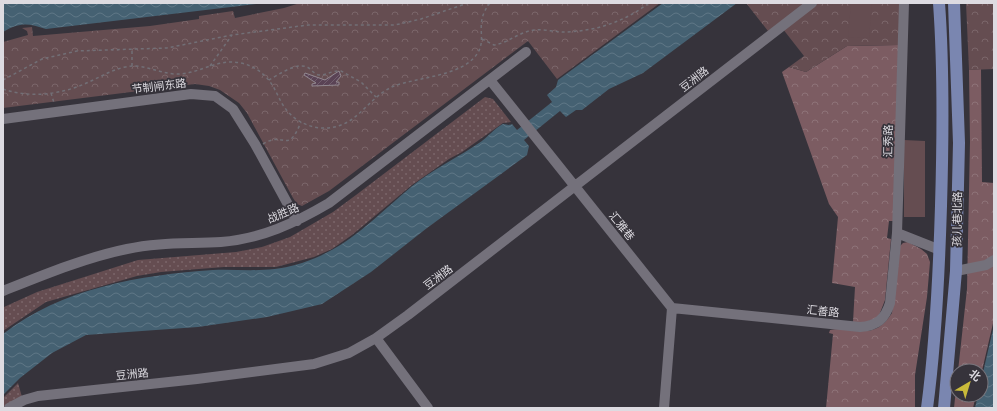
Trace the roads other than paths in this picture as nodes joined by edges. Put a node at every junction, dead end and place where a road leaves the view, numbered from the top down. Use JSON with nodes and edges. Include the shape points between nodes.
{"nodes":[{"id":1,"x":812,"y":3,"type":"edge"},
{"id":2,"x":904,"y":3,"type":"edge"},
{"id":3,"x":939,"y":3,"type":"edge"},
{"id":4,"x":954,"y":3,"type":"edge"},
{"id":5,"x":526,"y":52,"type":"dead end"},
{"id":6,"x":490,"y":80,"type":"junction"},
{"id":7,"x":3,"y":119,"type":"edge"},
{"id":8,"x":575,"y":187,"type":"junction"},
{"id":9,"x":297,"y":222,"type":"junction"},
{"id":10,"x":897,"y":233,"type":"junction"},
{"id":11,"x":940,"y":250,"type":"junction"},
{"id":12,"x":994,"y":260,"type":"edge"},
{"id":13,"x":956,"y":271,"type":"junction"},
{"id":14,"x":3,"y":291,"type":"edge"},
{"id":15,"x":672,"y":308,"type":"junction"},
{"id":16,"x":376,"y":338,"type":"junction"},
{"id":17,"x":9,"y":408,"type":"edge"},
{"id":18,"x":428,"y":408,"type":"edge"},
{"id":19,"x":664,"y":408,"type":"edge"},
{"id":20,"x":927,"y":408,"type":"edge"},
{"id":21,"x":944,"y":408,"type":"edge"}],
"edges":[{"from":1,"to":8,"type":"street","name":"豆洲路"},
{"from":2,"to":10,"type":"street","name":"汇秀路"},
{"from":3,"to":11,"type":"main road","name":"孩儿巷北路","via":[[943,145]]},
{"from":4,"to":13,"type":"main road","name":"孩儿巷北路","via":[[959,143]]},
{"from":5,"to":6,"type":"street","name":"战胜路"},
{"from":6,"to":8,"type":"street","name":"汇雅巷"},
{"from":6,"to":9,"type":"street","name":"战胜路","via":[[329,203]]},
{"from":7,"to":9,"type":"street","name":"节制闸东路","via":[[191,94],[215,96],[233,109]]},
{"from":8,"to":15,"type":"street","name":"汇雅巷"},
{"from":8,"to":16,"type":"street","name":"豆洲路"},
{"from":9,"to":14,"type":"street","name":"战胜路","via":[[259,235],[223,242],[156,244],[128,249],[49,272]]},
{"from":10,"to":11,"type":"street"},
{"from":10,"to":15,"type":"street","name":"汇善路","via":[[890,303],[880,322],[871,326]]},
{"from":11,"to":20,"type":"main road","name":"孩儿巷北路","via":[[932,373]]},
{"from":12,"to":13,"type":"street","via":[[986,265]]},
{"from":13,"to":21,"type":"main road","name":"孩儿巷北路"},
{"from":15,"to":19,"type":"street"},
{"from":16,"to":17,"type":"street","name":"豆洲路","via":[[349,352],[314,364],[38,396]]},
{"from":16,"to":18,"type":"street"}]}
